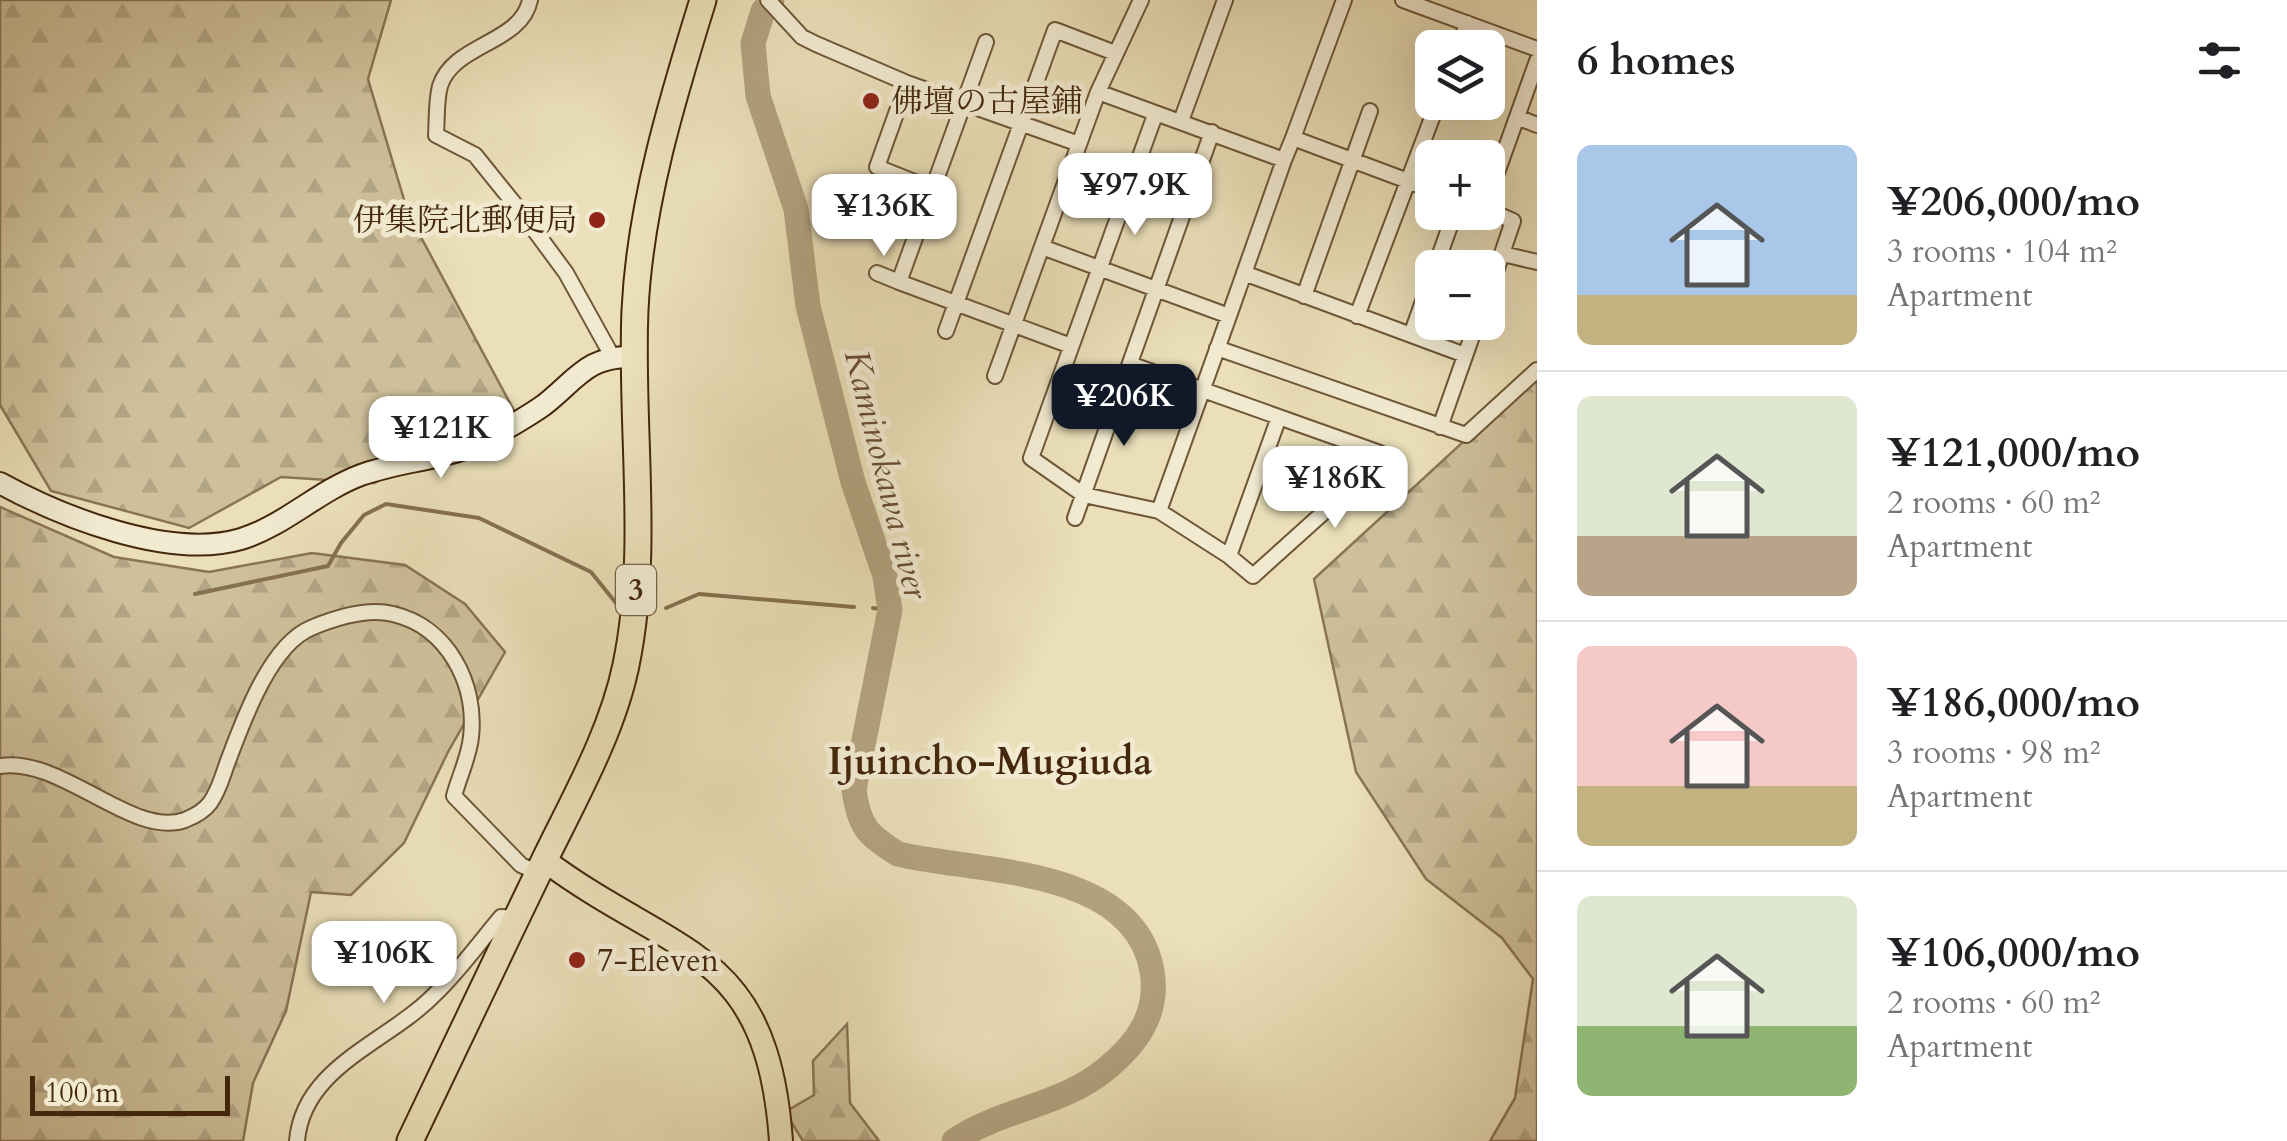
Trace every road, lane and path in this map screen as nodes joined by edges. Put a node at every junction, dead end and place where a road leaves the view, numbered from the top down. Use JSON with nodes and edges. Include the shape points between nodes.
{"nodes":[{"id":1,"x":530,"y":0,"type":"edge"},
{"id":2,"x":703,"y":0,"type":"edge"},
{"id":3,"x":768,"y":0,"type":"edge"},
{"id":4,"x":1141,"y":0,"type":"edge"},
{"id":5,"x":1225,"y":0,"type":"edge"},
{"id":6,"x":1344,"y":0,"type":"edge"},
{"id":7,"x":1403,"y":0,"type":"edge"},
{"id":8,"x":1468,"y":23,"type":"junction"},
{"id":9,"x":1465,"y":30,"type":"edge"},
{"id":10,"x":986,"y":42,"type":"dead end"},
{"id":11,"x":1537,"y":49,"type":"edge"},
{"id":12,"x":1115,"y":53,"type":"junction"},
{"id":13,"x":1537,"y":61,"type":"edge"},
{"id":14,"x":906,"y":83,"type":"junction"},
{"id":15,"x":1098,"y":92,"type":"junction"},
{"id":16,"x":964,"y":102,"type":"junction"},
{"id":17,"x":1370,"y":111,"type":"dead end"},
{"id":18,"x":1155,"y":115,"type":"junction"},
{"id":19,"x":1517,"y":118,"type":"junction"},
{"id":20,"x":1431,"y":120,"type":"edge"},
{"id":21,"x":1181,"y":121,"type":"junction"},
{"id":22,"x":1022,"y":124,"type":"junction"},
{"id":23,"x":1537,"y":125,"type":"edge"},
{"id":24,"x":1212,"y":132,"type":"junction"},
{"id":25,"x":1293,"y":138,"type":"junction"},
{"id":26,"x":1079,"y":144,"type":"junction"},
{"id":27,"x":1505,"y":151,"type":"edge"},
{"id":28,"x":1284,"y":160,"type":"junction"},
{"id":29,"x":1352,"y":161,"type":"junction"},
{"id":30,"x":1409,"y":181,"type":"junction"},
{"id":31,"x":1415,"y":183,"type":"edge"},
{"id":32,"x":932,"y":189,"type":"junction"},
{"id":33,"x":1505,"y":217,"type":"edge"},
{"id":34,"x":1042,"y":247,"type":"junction"},
{"id":35,"x":1504,"y":250,"type":"edge"},
{"id":36,"x":1505,"y":254,"type":"edge"},
{"id":37,"x":1537,"y":262,"type":"edge"},
{"id":38,"x":1101,"y":268,"type":"junction"},
{"id":39,"x":878,"y":273,"type":"dead end"},
{"id":40,"x":1244,"y":273,"type":"junction"},
{"id":41,"x":899,"y":282,"type":"junction"},
{"id":42,"x":1156,"y":288,"type":"junction"},
{"id":43,"x":1304,"y":296,"type":"junction"},
{"id":44,"x":957,"y":304,"type":"junction"},
{"id":45,"x":1229,"y":316,"type":"junction"},
{"id":46,"x":1357,"y":316,"type":"junction"},
{"id":47,"x":1015,"y":325,"type":"junction"},
{"id":48,"x":1415,"y":325,"type":"edge"},
{"id":49,"x":946,"y":331,"type":"dead end"},
{"id":50,"x":1411,"y":336,"type":"junction"},
{"id":51,"x":1470,"y":340,"type":"edge"},
{"id":52,"x":1071,"y":346,"type":"junction"},
{"id":53,"x":1217,"y":348,"type":"junction"},
{"id":54,"x":1465,"y":355,"type":"junction"},
{"id":55,"x":623,"y":357,"type":"junction"},
{"id":56,"x":1130,"y":364,"type":"junction"},
{"id":57,"x":1537,"y":370,"type":"edge"},
{"id":58,"x":995,"y":376,"type":"dead end"},
{"id":59,"x":1203,"y":389,"type":"junction"},
{"id":60,"x":1279,"y":417,"type":"junction"},
{"id":61,"x":1440,"y":428,"type":"junction"},
{"id":62,"x":1355,"y":444,"type":"junction"},
{"id":63,"x":1380,"y":452,"type":"dead end"},
{"id":64,"x":0,"y":484,"type":"edge"},
{"id":65,"x":1084,"y":495,"type":"junction"},
{"id":66,"x":1159,"y":510,"type":"junction"},
{"id":67,"x":1075,"y":518,"type":"dead end"},
{"id":68,"x":1229,"y":556,"type":"junction"},
{"id":69,"x":0,"y":766,"type":"edge"},
{"id":70,"x":541,"y":866,"type":"junction"},
{"id":71,"x":516,"y":918,"type":"junction"},
{"id":72,"x":297,"y":1141,"type":"edge"},
{"id":73,"x":410,"y":1141,"type":"edge"},
{"id":74,"x":782,"y":1141,"type":"edge"}],
"edges":[{"from":1,"to":55,"type":"street","via":[[500,36],[461,57],[440,85],[436,134],[475,155]]},
{"from":2,"to":55,"type":"highway","number":"3","via":[[664,134]]},
{"from":3,"to":14,"type":"street","via":[[802,36]]},
{"from":4,"to":12,"type":"street"},
{"from":5,"to":21,"type":"street"},
{"from":6,"to":25,"type":"street"},
{"from":7,"to":8,"type":"street"},
{"from":8,"to":9,"type":"street"},
{"from":8,"to":11,"type":"street"},
{"from":10,"to":16,"type":"street"},
{"from":12,"to":15,"type":"street"},
{"from":12,"to":22,"type":"street","via":[[1056,30]]},
{"from":13,"to":19,"type":"street"},
{"from":14,"to":16,"type":"street"},
{"from":14,"to":32,"type":"street","via":[[877,167]]},
{"from":15,"to":18,"type":"street"},
{"from":15,"to":26,"type":"street"},
{"from":16,"to":22,"type":"street"},
{"from":16,"to":32,"type":"street"},
{"from":17,"to":29,"type":"street"},
{"from":18,"to":21,"type":"street"},
{"from":18,"to":38,"type":"street"},
{"from":19,"to":23,"type":"street"},
{"from":19,"to":27,"type":"street"},
{"from":20,"to":30,"type":"street"},
{"from":21,"to":24,"type":"street"},
{"from":22,"to":26,"type":"street"},
{"from":22,"to":44,"type":"street"},
{"from":24,"to":28,"type":"street"},
{"from":24,"to":42,"type":"street"},
{"from":25,"to":28,"type":"street"},
{"from":25,"to":29,"type":"street"},
{"from":26,"to":34,"type":"street"},
{"from":28,"to":40,"type":"street"},
{"from":29,"to":30,"type":"street"},
{"from":29,"to":43,"type":"street"},
{"from":30,"to":31,"type":"street"},
{"from":30,"to":46,"type":"street"},
{"from":32,"to":41,"type":"street"},
{"from":33,"to":35,"type":"street","via":[[1513,221]]},
{"from":34,"to":38,"type":"street"},
{"from":34,"to":47,"type":"street"},
{"from":36,"to":37,"type":"street"},
{"from":38,"to":42,"type":"street"},
{"from":38,"to":52,"type":"street"},
{"from":39,"to":41,"type":"street"},
{"from":40,"to":43,"type":"street"},
{"from":40,"to":45,"type":"street"},
{"from":41,"to":44,"type":"street"},
{"from":42,"to":45,"type":"street"},
{"from":42,"to":56,"type":"street"},
{"from":43,"to":46,"type":"street"},
{"from":44,"to":47,"type":"street"},
{"from":44,"to":49,"type":"street"},
{"from":45,"to":53,"type":"street"},
{"from":46,"to":50,"type":"street"},
{"from":47,"to":52,"type":"street"},
{"from":47,"to":58,"type":"street"},
{"from":48,"to":50,"type":"street"},
{"from":50,"to":54,"type":"street"},
{"from":51,"to":54,"type":"street"},
{"from":52,"to":65,"type":"street","via":[[1031,458]]},
{"from":53,"to":59,"type":"street"},
{"from":53,"to":61,"type":"street"},
{"from":54,"to":61,"type":"street"},
{"from":55,"to":64,"type":"street","via":[[591,364],[488,440],[336,484],[238,540],[151,539],[60,512]]},
{"from":55,"to":70,"type":"highway","number":"3","via":[[637,587],[630,642],[615,707]]},
{"from":56,"to":59,"type":"street"},
{"from":56,"to":65,"type":"street"},
{"from":57,"to":61,"type":"street","via":[[1466,435]]},
{"from":59,"to":60,"type":"street"},
{"from":59,"to":66,"type":"street"},
{"from":60,"to":62,"type":"street"},
{"from":60,"to":68,"type":"street"},
{"from":62,"to":63,"type":"street"},
{"from":62,"to":68,"type":"street","via":[[1334,503],[1253,576]]},
{"from":65,"to":66,"type":"street"},
{"from":65,"to":67,"type":"street"},
{"from":66,"to":68,"type":"street"},
{"from":69,"to":70,"type":"street","via":[[25,766],[160,825],[182,821],[213,798],[263,680],[291,641],[362,612],[392,613],[422,624],[453,655],[470,694],[471,741],[454,796],[521,866]]},
{"from":70,"to":71,"type":"highway","number":"3"},
{"from":70,"to":74,"type":"main road","via":[[686,946],[738,994],[771,1063]]},
{"from":71,"to":72,"type":"street","via":[[500,917],[434,996],[318,1084],[298,1120]]},
{"from":71,"to":73,"type":"highway","number":"3"}]}
